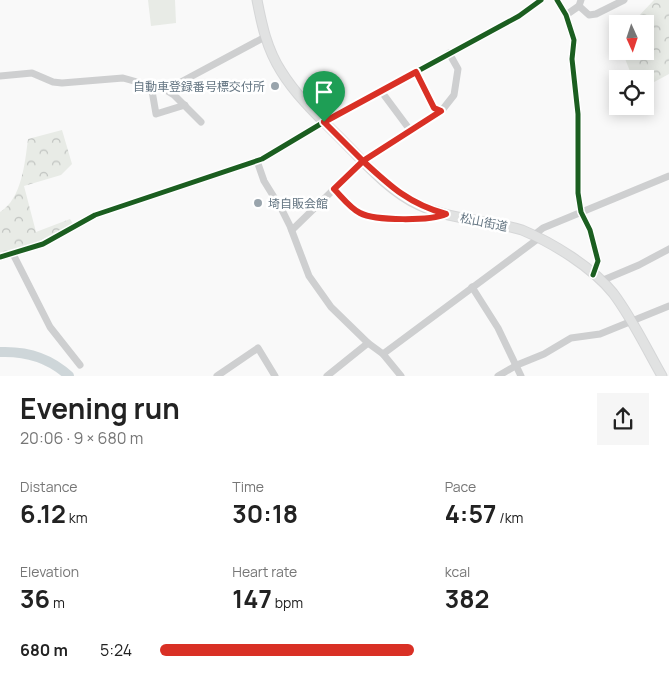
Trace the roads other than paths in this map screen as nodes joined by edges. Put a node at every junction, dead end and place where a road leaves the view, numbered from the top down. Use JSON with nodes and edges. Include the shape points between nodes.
{"nodes":[{"id":1,"x":257,"y":0,"type":"edge"},
{"id":2,"x":540,"y":0,"type":"edge"},
{"id":3,"x":557,"y":0,"type":"edge"},
{"id":4,"x":624,"y":0,"type":"edge"},
{"id":5,"x":580,"y":3,"type":"edge"},
{"id":6,"x":566,"y":15,"type":"junction"},
{"id":7,"x":265,"y":37,"type":"junction"},
{"id":8,"x":449,"y":53,"type":"junction"},
{"id":9,"x":416,"y":72,"type":"junction"},
{"id":10,"x":0,"y":76,"type":"edge"},
{"id":11,"x":151,"y":85,"type":"junction"},
{"id":12,"x":166,"y":90,"type":"junction"},
{"id":13,"x":380,"y":92,"type":"junction"},
{"id":14,"x":185,"y":105,"type":"junction"},
{"id":15,"x":441,"y":111,"type":"junction"},
{"id":16,"x":201,"y":122,"type":"dead end"},
{"id":17,"x":324,"y":122,"type":"junction"},
{"id":18,"x":410,"y":130,"type":"junction"},
{"id":19,"x":257,"y":161,"type":"junction"},
{"id":20,"x":363,"y":161,"type":"junction"},
{"id":21,"x":669,"y":176,"type":"edge"},
{"id":22,"x":334,"y":189,"type":"junction"},
{"id":23,"x":581,"y":212,"type":"junction"},
{"id":24,"x":446,"y":214,"type":"junction"},
{"id":25,"x":292,"y":230,"type":"junction"},
{"id":26,"x":537,"y":236,"type":"junction"},
{"id":27,"x":669,"y":249,"type":"edge"},
{"id":28,"x":13,"y":254,"type":"junction"},
{"id":29,"x":0,"y":257,"type":"edge"},
{"id":30,"x":593,"y":275,"type":"junction"},
{"id":31,"x":601,"y":281,"type":"junction"},
{"id":32,"x":472,"y":287,"type":"junction"},
{"id":33,"x":669,"y":306,"type":"edge"},
{"id":34,"x":631,"y":322,"type":"junction"},
{"id":35,"x":368,"y":343,"type":"junction"},
{"id":36,"x":383,"y":354,"type":"junction"},
{"id":37,"x":80,"y":364,"type":"dead end"},
{"id":38,"x":516,"y":365,"type":"junction"},
{"id":39,"x":217,"y":376,"type":"edge"},
{"id":40,"x":275,"y":376,"type":"edge"},
{"id":41,"x":327,"y":376,"type":"edge"},
{"id":42,"x":400,"y":376,"type":"edge"},
{"id":43,"x":498,"y":376,"type":"edge"},
{"id":44,"x":521,"y":376,"type":"edge"},
{"id":45,"x":662,"y":376,"type":"edge"}],
"edges":[{"from":1,"to":7,"type":"main road","name":"松山街道"},
{"from":2,"to":8,"type":"street","via":[[519,16]]},
{"from":3,"to":6,"type":"street"},
{"from":4,"to":5,"type":"street","via":[[589,15]]},
{"from":5,"to":6,"type":"street"},
{"from":6,"to":23,"type":"street","via":[[574,40],[572,59],[578,114]]},
{"from":7,"to":12,"type":"street"},
{"from":7,"to":17,"type":"main road","name":"松山街道","via":[[288,81]]},
{"from":8,"to":9,"type":"street"},
{"from":8,"to":15,"type":"street","via":[[458,69],[457,80],[454,94]]},
{"from":9,"to":13,"type":"street"},
{"from":9,"to":15,"type":"street","via":[[434,108]]},
{"from":10,"to":11,"type":"street","via":[[32,73],[52,82],[124,78]]},
{"from":11,"to":12,"type":"street"},
{"from":11,"to":14,"type":"street","via":[[156,114]]},
{"from":12,"to":14,"type":"street"},
{"from":13,"to":17,"type":"street"},
{"from":13,"to":18,"type":"street"},
{"from":14,"to":16,"type":"street"},
{"from":15,"to":18,"type":"street"},
{"from":17,"to":19,"type":"street"},
{"from":17,"to":20,"type":"main road","name":"松山街道"},
{"from":18,"to":20,"type":"street"},
{"from":19,"to":25,"type":"street","via":[[264,181]]},
{"from":19,"to":28,"type":"street","via":[[95,215],[43,244]]},
{"from":20,"to":22,"type":"street"},
{"from":20,"to":24,"type":"main road","name":"松山街道","via":[[407,199]]},
{"from":21,"to":23,"type":"street"},
{"from":22,"to":24,"type":"street","via":[[356,211],[373,217],[435,218]]},
{"from":22,"to":25,"type":"street"},
{"from":23,"to":26,"type":"street","via":[[543,228]]},
{"from":23,"to":30,"type":"street","via":[[590,230],[598,261]]},
{"from":24,"to":26,"type":"main road","name":"松山街道","via":[[510,226]]},
{"from":25,"to":35,"type":"street","via":[[309,276],[331,307]]},
{"from":26,"to":30,"type":"main road","name":"松山街道"},
{"from":26,"to":32,"type":"street"},
{"from":27,"to":31,"type":"street"},
{"from":28,"to":29,"type":"street"},
{"from":28,"to":37,"type":"street","via":[[50,327]]},
{"from":30,"to":31,"type":"main road","name":"松山街道"},
{"from":31,"to":34,"type":"main road","name":"松山街道"},
{"from":32,"to":36,"type":"street"},
{"from":32,"to":38,"type":"street","via":[[498,328]]},
{"from":33,"to":34,"type":"street"},
{"from":34,"to":38,"type":"street","via":[[600,334],[571,338]]},
{"from":34,"to":45,"type":"main road","name":"松山街道"},
{"from":35,"to":36,"type":"street"},
{"from":35,"to":41,"type":"street"},
{"from":36,"to":42,"type":"street"},
{"from":38,"to":43,"type":"street"},
{"from":38,"to":44,"type":"street"},
{"from":39,"to":40,"type":"street","via":[[258,348]]}]}
